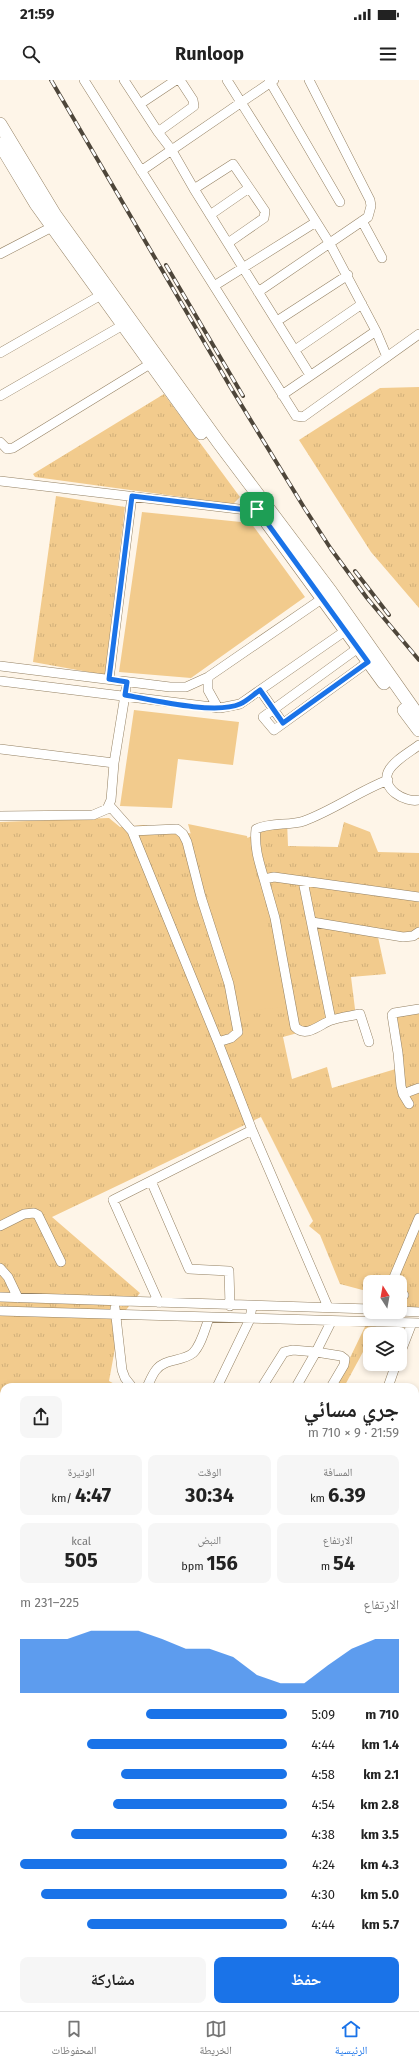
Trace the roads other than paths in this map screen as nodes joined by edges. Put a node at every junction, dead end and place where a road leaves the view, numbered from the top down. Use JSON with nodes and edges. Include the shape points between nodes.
{"nodes":[{"id":1,"x":84,"y":80,"type":"edge"},
{"id":2,"x":124,"y":80,"type":"edge"},
{"id":3,"x":176,"y":80,"type":"edge"},
{"id":4,"x":180,"y":80,"type":"edge"},
{"id":5,"x":227,"y":80,"type":"edge"},
{"id":6,"x":309,"y":80,"type":"edge"},
{"id":7,"x":271,"y":81,"type":"edge"},
{"id":8,"x":242,"y":102,"type":"junction"},
{"id":9,"x":140,"y":104,"type":"junction"},
{"id":10,"x":0,"y":124,"type":"edge"},
{"id":11,"x":158,"y":132,"type":"junction"},
{"id":12,"x":0,"y":144,"type":"edge"},
{"id":13,"x":171,"y":149,"type":"junction"},
{"id":14,"x":4,"y":159,"type":"edge"},
{"id":15,"x":141,"y":171,"type":"junction"},
{"id":16,"x":249,"y":188,"type":"junction"},
{"id":17,"x":194,"y":189,"type":"junction"},
{"id":18,"x":340,"y":202,"type":"dead end"},
{"id":19,"x":210,"y":215,"type":"junction"},
{"id":20,"x":362,"y":221,"type":"junction"},
{"id":21,"x":316,"y":222,"type":"junction"},
{"id":22,"x":52,"y":227,"type":"junction"},
{"id":23,"x":228,"y":243,"type":"junction"},
{"id":24,"x":330,"y":244,"type":"junction"},
{"id":25,"x":0,"y":254,"type":"edge"},
{"id":26,"x":382,"y":258,"type":"dead end"},
{"id":27,"x":243,"y":268,"type":"junction"},
{"id":28,"x":348,"y":275,"type":"junction"},
{"id":29,"x":214,"y":286,"type":"junction"},
{"id":30,"x":258,"y":292,"type":"junction"},
{"id":31,"x":101,"y":295,"type":"junction"},
{"id":32,"x":362,"y":304,"type":"junction"},
{"id":33,"x":277,"y":321,"type":"junction"},
{"id":34,"x":123,"y":325,"type":"junction"},
{"id":35,"x":376,"y":331,"type":"junction"},
{"id":36,"x":419,"y":334,"type":"edge"},
{"id":37,"x":295,"y":350,"type":"junction"},
{"id":38,"x":0,"y":353,"type":"edge"},
{"id":39,"x":387,"y":358,"type":"junction"},
{"id":40,"x":150,"y":364,"type":"junction"},
{"id":41,"x":310,"y":375,"type":"junction"},
{"id":42,"x":282,"y":395,"type":"junction"},
{"id":43,"x":0,"y":396,"type":"edge"},
{"id":44,"x":0,"y":442,"type":"edge"},
{"id":45,"x":0,"y":481,"type":"edge"},
{"id":46,"x":132,"y":496,"type":"junction"},
{"id":47,"x":257,"y":509,"type":"junction"},
{"id":48,"x":326,"y":596,"type":"junction"},
{"id":49,"x":345,"y":631,"type":"junction"},
{"id":50,"x":363,"y":646,"type":"junction"},
{"id":51,"x":368,"y":662,"type":"junction"},
{"id":52,"x":0,"y":666,"type":"edge"},
{"id":53,"x":208,"y":677,"type":"junction"},
{"id":54,"x":109,"y":679,"type":"junction"},
{"id":55,"x":0,"y":681,"type":"edge"},
{"id":56,"x":127,"y":682,"type":"junction"},
{"id":57,"x":260,"y":690,"type":"junction"},
{"id":58,"x":125,"y":695,"type":"junction"},
{"id":59,"x":419,"y":702,"type":"edge"},
{"id":60,"x":218,"y":708,"type":"junction"},
{"id":61,"x":274,"y":708,"type":"junction"},
{"id":62,"x":419,"y":717,"type":"edge"},
{"id":63,"x":283,"y":723,"type":"junction"},
{"id":64,"x":419,"y":730,"type":"edge"},
{"id":65,"x":419,"y":745,"type":"edge"},
{"id":66,"x":0,"y":749,"type":"edge"},
{"id":67,"x":114,"y":763,"type":"junction"},
{"id":68,"x":388,"y":780,"type":"junction"},
{"id":69,"x":419,"y":800,"type":"edge"},
{"id":70,"x":109,"y":805,"type":"junction"},
{"id":71,"x":0,"y":816,"type":"edge"},
{"id":72,"x":132,"y":831,"type":"junction"},
{"id":73,"x":264,"y":878,"type":"junction"},
{"id":74,"x":303,"y":881,"type":"junction"},
{"id":75,"x":419,"y":897,"type":"edge"},
{"id":76,"x":312,"y":922,"type":"junction"},
{"id":77,"x":419,"y":932,"type":"edge"},
{"id":78,"x":419,"y":1009,"type":"edge"},
{"id":79,"x":330,"y":1020,"type":"junction"},
{"id":80,"x":218,"y":1042,"type":"junction"},
{"id":81,"x":370,"y":1042,"type":"dead end"},
{"id":82,"x":419,"y":1088,"type":"edge"},
{"id":83,"x":403,"y":1094,"type":"junction"},
{"id":84,"x":410,"y":1104,"type":"dead end"},
{"id":85,"x":252,"y":1130,"type":"junction"},
{"id":86,"x":151,"y":1181,"type":"junction"},
{"id":87,"x":419,"y":1218,"type":"edge"},
{"id":88,"x":0,"y":1226,"type":"edge"},
{"id":89,"x":60,"y":1262,"type":"dead end"},
{"id":90,"x":0,"y":1268,"type":"edge"},
{"id":91,"x":395,"y":1275,"type":"edge"},
{"id":92,"x":0,"y":1297,"type":"edge"},
{"id":93,"x":18,"y":1298,"type":"junction"},
{"id":94,"x":114,"y":1301,"type":"junction"},
{"id":95,"x":159,"y":1303,"type":"junction"},
{"id":96,"x":230,"y":1306,"type":"junction"},
{"id":97,"x":252,"y":1306,"type":"junction"},
{"id":98,"x":328,"y":1307,"type":"junction"},
{"id":99,"x":363,"y":1309,"type":"edge"},
{"id":100,"x":0,"y":1311,"type":"edge"},
{"id":101,"x":407,"y":1311,"type":"edge"},
{"id":102,"x":419,"y":1312,"type":"edge"},
{"id":103,"x":116,"y":1314,"type":"junction"},
{"id":104,"x":209,"y":1318,"type":"junction"},
{"id":105,"x":250,"y":1319,"type":"junction"},
{"id":106,"x":331,"y":1322,"type":"junction"},
{"id":107,"x":415,"y":1323,"type":"edge"},
{"id":108,"x":407,"y":1340,"type":"edge"},
{"id":109,"x":316,"y":1352,"type":"junction"},
{"id":110,"x":394,"y":1371,"type":"edge"},
{"id":111,"x":129,"y":1383,"type":"edge"},
{"id":112,"x":149,"y":1383,"type":"edge"},
{"id":113,"x":219,"y":1383,"type":"edge"},
{"id":114,"x":265,"y":1383,"type":"edge"},
{"id":115,"x":298,"y":1383,"type":"edge"},
{"id":116,"x":333,"y":1383,"type":"edge"},
{"id":117,"x":389,"y":1383,"type":"edge"}],
"edges":[{"from":1,"to":15,"type":"street"},
{"from":2,"to":9,"type":"street"},
{"from":3,"to":9,"type":"street"},
{"from":4,"to":11,"type":"street","via":[[194,106]]},
{"from":5,"to":8,"type":"street"},
{"from":6,"to":20,"type":"street","via":[[370,200],[370,212]]},
{"from":7,"to":8,"type":"street"},
{"from":7,"to":18,"type":"street"},
{"from":8,"to":13,"type":"street"},
{"from":8,"to":21,"type":"street"},
{"from":9,"to":11,"type":"street"},
{"from":10,"to":48,"type":"street","via":[[55,215],[224,449]]},
{"from":11,"to":13,"type":"street"},
{"from":12,"to":14,"type":"street"},
{"from":13,"to":15,"type":"street"},
{"from":13,"to":17,"type":"street"},
{"from":14,"to":22,"type":"street"},
{"from":15,"to":29,"type":"street"},
{"from":16,"to":17,"type":"street","via":[[233,164]]},
{"from":16,"to":19,"type":"street"},
{"from":16,"to":23,"type":"street","via":[[265,216]]},
{"from":17,"to":19,"type":"street"},
{"from":19,"to":23,"type":"street"},
{"from":20,"to":24,"type":"street"},
{"from":20,"to":26,"type":"street"},
{"from":21,"to":24,"type":"street"},
{"from":21,"to":27,"type":"street"},
{"from":22,"to":25,"type":"street"},
{"from":22,"to":31,"type":"street"},
{"from":23,"to":27,"type":"street"},
{"from":24,"to":28,"type":"street"},
{"from":24,"to":30,"type":"street"},
{"from":27,"to":29,"type":"street"},
{"from":27,"to":30,"type":"street"},
{"from":28,"to":32,"type":"street"},
{"from":28,"to":33,"type":"street"},
{"from":29,"to":42,"type":"street"},
{"from":30,"to":33,"type":"street"},
{"from":31,"to":34,"type":"street"},
{"from":31,"to":38,"type":"street"},
{"from":32,"to":35,"type":"street"},
{"from":32,"to":37,"type":"street"},
{"from":33,"to":37,"type":"street"},
{"from":34,"to":40,"type":"street"},
{"from":34,"to":43,"type":"street"},
{"from":35,"to":39,"type":"street"},
{"from":35,"to":41,"type":"street"},
{"from":36,"to":39,"type":"street"},
{"from":37,"to":41,"type":"street"},
{"from":39,"to":42,"type":"street","via":[[303,417],[296,416]]},
{"from":40,"to":44,"type":"street","via":[[13,448],[7,449]]},
{"from":40,"to":47,"type":"street"},
{"from":41,"to":42,"type":"street"},
{"from":45,"to":46,"type":"street"},
{"from":46,"to":47,"type":"street","via":[[247,510]]},
{"from":46,"to":54,"type":"street"},
{"from":47,"to":48,"type":"street"},
{"from":48,"to":49,"type":"street"},
{"from":48,"to":50,"type":"street"},
{"from":48,"to":53,"type":"street"},
{"from":49,"to":50,"type":"street"},
{"from":49,"to":57,"type":"street"},
{"from":50,"to":51,"type":"street"},
{"from":50,"to":59,"type":"street","via":[[386,658]]},
{"from":50,"to":61,"type":"street"},
{"from":50,"to":62,"type":"street"},
{"from":51,"to":63,"type":"street"},
{"from":51,"to":64,"type":"street"},
{"from":52,"to":54,"type":"street"},
{"from":53,"to":56,"type":"street","via":[[186,687]]},
{"from":53,"to":60,"type":"street","via":[[208,690]]},
{"from":54,"to":56,"type":"street"},
{"from":55,"to":58,"type":"street"},
{"from":56,"to":58,"type":"street"},
{"from":57,"to":60,"type":"street","via":[[240,704]]},
{"from":57,"to":61,"type":"street"},
{"from":58,"to":60,"type":"street","via":[[167,703]]},
{"from":58,"to":67,"type":"street"},
{"from":61,"to":63,"type":"street"},
{"from":61,"to":63,"type":"street","via":[[263,717],[274,730]]},
{"from":65,"to":68,"type":"street","via":[[393,766],[388,773]]},
{"from":66,"to":67,"type":"street"},
{"from":67,"to":70,"type":"street"},
{"from":68,"to":69,"type":"street","via":[[391,788],[400,797],[409,801]]},
{"from":68,"to":73,"type":"street","via":[[302,822],[279,823],[256,830],[257,853]]},
{"from":70,"to":71,"type":"street","via":[[104,812],[93,815]]},
{"from":70,"to":72,"type":"street"},
{"from":72,"to":80,"type":"street"},
{"from":72,"to":80,"type":"street","via":[[177,829],[187,842],[201,897],[229,984],[238,1030],[231,1038]]},
{"from":73,"to":74,"type":"street"},
{"from":73,"to":79,"type":"street","via":[[276,918],[295,1026],[300,1030],[310,1030]]},
{"from":74,"to":75,"type":"street"},
{"from":74,"to":76,"type":"street"},
{"from":76,"to":77,"type":"street","via":[[403,937],[413,936]]},
{"from":76,"to":79,"type":"street"},
{"from":78,"to":83,"type":"street","via":[[392,1015]]},
{"from":79,"to":81,"type":"street","via":[[360,1014]]},
{"from":80,"to":85,"type":"street"},
{"from":82,"to":83,"type":"street"},
{"from":83,"to":84,"type":"street"},
{"from":85,"to":86,"type":"street"},
{"from":85,"to":98,"type":"street"},
{"from":86,"to":95,"type":"street","via":[[113,1200]]},
{"from":86,"to":96,"type":"street","via":[[189,1269],[229,1272]]},
{"from":87,"to":91,"type":"street"},
{"from":88,"to":89,"type":"street","via":[[24,1214],[38,1215]]},
{"from":90,"to":93,"type":"street","via":[[8,1277]]},
{"from":92,"to":93,"type":"street"},
{"from":93,"to":94,"type":"street"},
{"from":94,"to":95,"type":"street"},
{"from":94,"to":103,"type":"street"},
{"from":95,"to":96,"type":"street"},
{"from":96,"to":97,"type":"street"},
{"from":97,"to":98,"type":"street"},
{"from":97,"to":105,"type":"street"},
{"from":98,"to":99,"type":"street"},
{"from":100,"to":103,"type":"street"},
{"from":101,"to":102,"type":"street"},
{"from":103,"to":104,"type":"street"},
{"from":103,"to":111,"type":"street","via":[[122,1370]]},
{"from":104,"to":105,"type":"street"},
{"from":104,"to":112,"type":"street","via":[[193,1352],[160,1366]]},
{"from":105,"to":106,"type":"street"},
{"from":105,"to":113,"type":"street"},
{"from":106,"to":107,"type":"street"},
{"from":106,"to":109,"type":"street"},
{"from":107,"to":108,"type":"street"},
{"from":109,"to":114,"type":"street","via":[[284,1352]]},
{"from":109,"to":115,"type":"street"},
{"from":109,"to":116,"type":"street","via":[[341,1356],[344,1359],[344,1365]]},
{"from":110,"to":117,"type":"street"}]}
